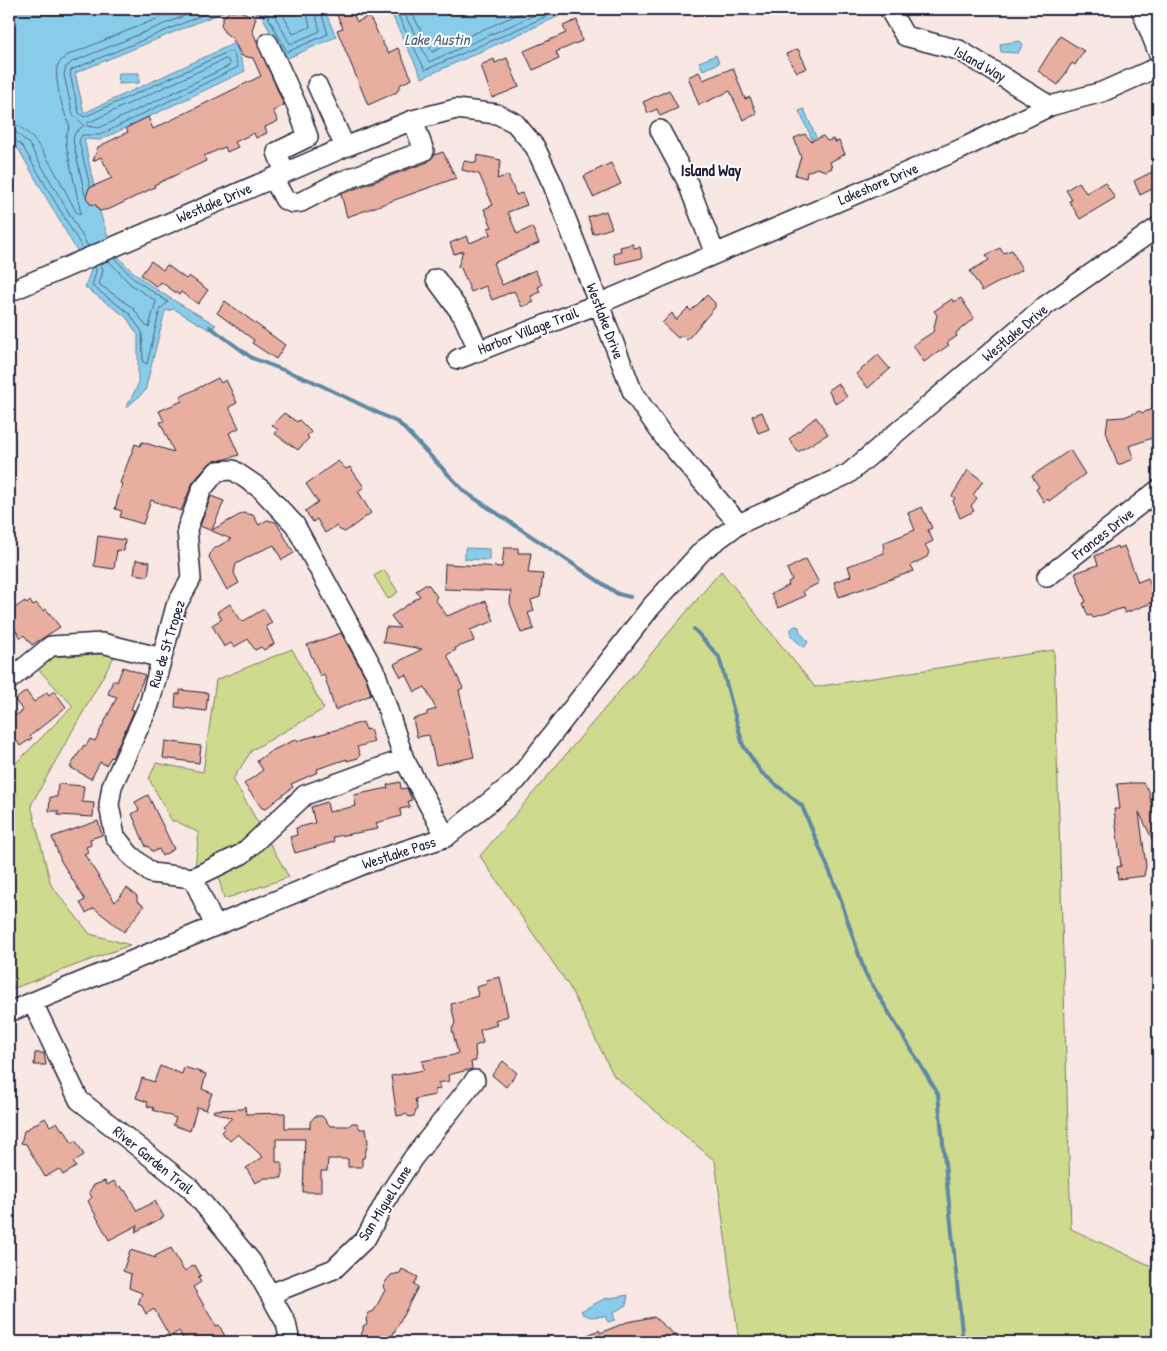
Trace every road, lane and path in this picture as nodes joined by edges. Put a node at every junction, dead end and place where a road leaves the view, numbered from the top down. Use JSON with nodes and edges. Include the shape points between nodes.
{"nodes":[{"id":1,"x":889,"y":9,"type":"edge"},
{"id":2,"x":1141,"y":9,"type":"edge"},
{"id":3,"x":268,"y":43,"type":"dead end"},
{"id":4,"x":1158,"y":52,"type":"edge"},
{"id":5,"x":1158,"y":67,"type":"edge"},
{"id":6,"x":318,"y":86,"type":"dead end"},
{"id":7,"x":1050,"y":106,"type":"junction"},
{"id":8,"x":413,"y":120,"type":"junction"},
{"id":9,"x":660,"y":130,"type":"dead end"},
{"id":10,"x":308,"y":137,"type":"junction"},
{"id":11,"x":345,"y":146,"type":"junction"},
{"id":12,"x":316,"y":159,"type":"junction"},
{"id":13,"x":279,"y":176,"type":"junction"},
{"id":14,"x":1158,"y":227,"type":"edge"},
{"id":15,"x":715,"y":254,"type":"junction"},
{"id":16,"x":436,"y":279,"type":"dead end"},
{"id":17,"x":9,"y":292,"type":"edge"},
{"id":18,"x":598,"y":304,"type":"junction"},
{"id":19,"x":479,"y":350,"type":"junction"},
{"id":20,"x":458,"y":359,"type":"dead end"},
{"id":21,"x":1158,"y":490,"type":"edge"},
{"id":22,"x":739,"y":524,"type":"junction"},
{"id":23,"x":1047,"y":578,"type":"dead end"},
{"id":24,"x":162,"y":658,"type":"junction"},
{"id":25,"x":9,"y":680,"type":"edge"},
{"id":26,"x":404,"y":760,"type":"junction"},
{"id":27,"x":446,"y":838,"type":"junction"},
{"id":28,"x":193,"y":878,"type":"junction"},
{"id":29,"x":215,"y":926,"type":"junction"},
{"id":30,"x":33,"y":1003,"type":"junction"},
{"id":31,"x":9,"y":1012,"type":"edge"},
{"id":32,"x":475,"y":1080,"type":"dead end"},
{"id":33,"x":270,"y":1294,"type":"junction"},
{"id":34,"x":290,"y":1342,"type":"edge"}],
"edges":[{"from":1,"to":7,"type":"street","name":"Island Way","via":[[905,36],[959,50]]},
{"from":2,"to":4,"type":"street"},
{"from":3,"to":10,"type":"street"},
{"from":5,"to":7,"type":"street","name":"Lakeshore Drive","via":[[1102,92]]},
{"from":6,"to":11,"type":"street"},
{"from":7,"to":15,"type":"street","name":"Lakeshore Drive","via":[[961,149]]},
{"from":8,"to":11,"type":"street","name":"Westlake Drive"},
{"from":8,"to":13,"type":"street","via":[[424,152],[337,183],[301,202],[285,200]]},
{"from":8,"to":18,"type":"street","name":"Westlake Drive","via":[[456,109],[497,114],[514,123],[535,147],[553,185]]},
{"from":9,"to":15,"type":"street","via":[[687,181]]},
{"from":10,"to":12,"type":"street"},
{"from":10,"to":13,"type":"street","via":[[277,152]]},
{"from":11,"to":12,"type":"street","name":"Westlake Drive"},
{"from":12,"to":13,"type":"street","name":"Westlake Drive"},
{"from":13,"to":17,"type":"street","name":"Westlake Drive"},
{"from":14,"to":22,"type":"street","name":"Westlake Drive","via":[[1045,306],[848,474]]},
{"from":15,"to":18,"type":"street","name":"Lakeshore Drive"},
{"from":16,"to":19,"type":"street","via":[[463,316]]},
{"from":18,"to":19,"type":"street","name":"Harbor Village Trail"},
{"from":18,"to":22,"type":"street","name":"Westlake Drive","via":[[633,393],[664,437]]},
{"from":19,"to":20,"type":"street","name":"Harbor Village Trail"},
{"from":21,"to":23,"type":"street","name":"Frances Drive"},
{"from":22,"to":27,"type":"street","name":"Westlake Pass","via":[[703,550],[650,608],[516,780]]},
{"from":24,"to":25,"type":"street","via":[[102,643],[51,646]]},
{"from":24,"to":26,"type":"street","name":"Rue de St Tropez","via":[[176,606],[191,579],[187,529],[194,509],[202,490],[217,472],[233,470],[261,490],[295,524],[376,674]]},
{"from":24,"to":28,"type":"street","name":"Rue de St Tropez","via":[[149,705],[112,786],[109,806],[115,836],[136,860],[152,873]]},
{"from":26,"to":27,"type":"street","name":"Rue de St Tropez"},
{"from":26,"to":28,"type":"street","via":[[305,795],[242,854]]},
{"from":27,"to":29,"type":"street","name":"Westlake Pass","via":[[364,864]]},
{"from":28,"to":29,"type":"street"},
{"from":29,"to":30,"type":"street","name":"Westlake Pass"},
{"from":30,"to":31,"type":"street","name":"Westlake Pass"},
{"from":30,"to":33,"type":"street","name":"River Garden Trail","via":[[79,1100],[190,1188],[251,1261]]},
{"from":32,"to":33,"type":"street","name":"San Miguel Lane","via":[[413,1158],[366,1238],[334,1269]]},
{"from":33,"to":34,"type":"street","name":"River Garden Trail","via":[[286,1323]]}]}
